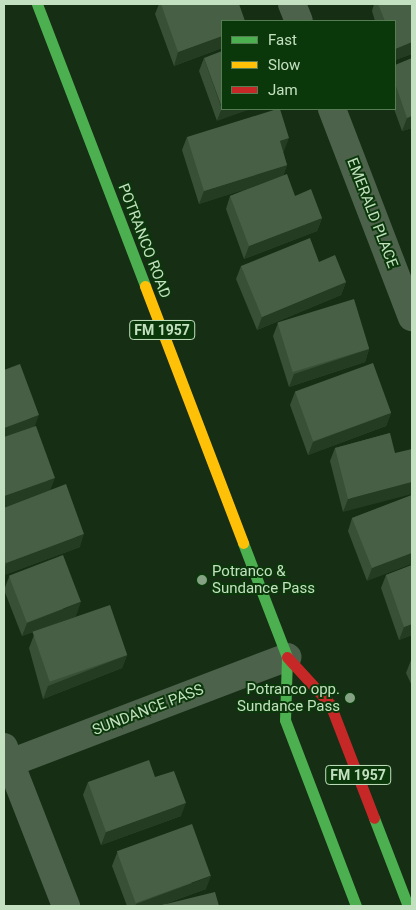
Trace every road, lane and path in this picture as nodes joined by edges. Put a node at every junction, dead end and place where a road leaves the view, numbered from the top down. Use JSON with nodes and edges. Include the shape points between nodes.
{"nodes":[{"id":1,"x":37,"y":4,"type":"edge"},
{"id":2,"x":292,"y":4,"type":"edge"},
{"id":3,"x":299,"y":20,"type":"edge"},
{"id":4,"x":332,"y":110,"type":"edge"},
{"id":5,"x":412,"y":317,"type":"edge"},
{"id":6,"x":287,"y":657,"type":"junction"},
{"id":7,"x":7,"y":755,"type":"edge"},
{"id":8,"x":66,"y":906,"type":"edge"},
{"id":9,"x":356,"y":906,"type":"edge"},
{"id":10,"x":408,"y":906,"type":"edge"}],
"edges":[{"from":1,"to":6,"type":"main road","name":"POTRANCO ROAD","number":"FM 1957"},
{"from":2,"to":3,"type":"street"},
{"from":4,"to":5,"type":"street","name":"EMERALD PLACE"},
{"from":6,"to":7,"type":"street","name":"SUNDANCE PASS"},
{"from":6,"to":9,"type":"main road","name":"POTRANCO ROAD","number":"FM 1957","via":[[285,720]]},
{"from":6,"to":10,"type":"main road","name":"POTRANCO ROAD","number":"FM 1957","via":[[330,704]]},
{"from":7,"to":8,"type":"street"}]}
